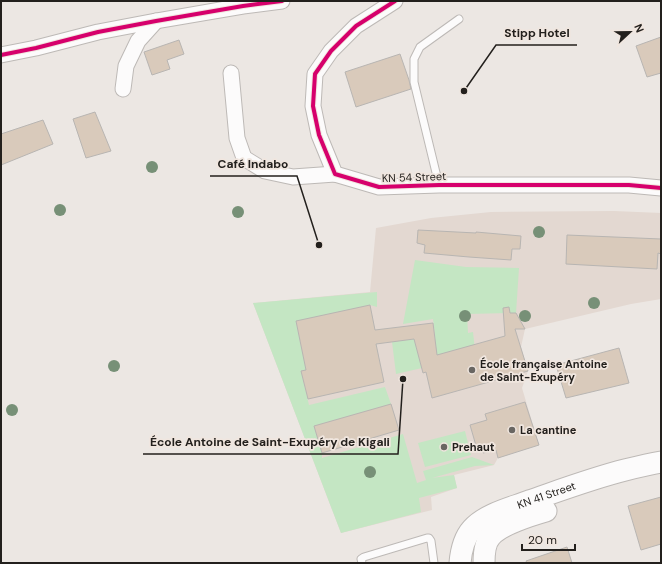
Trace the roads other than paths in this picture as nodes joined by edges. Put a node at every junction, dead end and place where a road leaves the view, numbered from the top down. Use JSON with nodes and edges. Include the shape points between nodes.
{"nodes":[{"id":1,"x":282,"y":1,"type":"edge"},
{"id":2,"x":396,"y":1,"type":"edge"},
{"id":3,"x":459,"y":19,"type":"dead end"},
{"id":4,"x":156,"y":21,"type":"junction"},
{"id":5,"x":1,"y":55,"type":"edge"},
{"id":6,"x":231,"y":73,"type":"dead end"},
{"id":7,"x":123,"y":90,"type":"dead end"},
{"id":8,"x":335,"y":174,"type":"junction"},
{"id":9,"x":439,"y":184,"type":"junction"},
{"id":10,"x":661,"y":188,"type":"edge"},
{"id":11,"x":661,"y":463,"type":"edge"},
{"id":12,"x":362,"y":563,"type":"edge"},
{"id":13,"x":434,"y":563,"type":"edge"},
{"id":14,"x":460,"y":563,"type":"edge"},
{"id":15,"x":484,"y":563,"type":"edge"}],
"edges":[{"from":1,"to":4,"type":"street"},
{"from":2,"to":8,"type":"street","via":[[356,26],[331,51],[316,74],[313,106],[319,135]]},
{"from":3,"to":9,"type":"lane","via":[[420,47],[414,59],[414,82]]},
{"from":4,"to":5,"type":"street"},
{"from":4,"to":7,"type":"street","via":[[138,41],[126,66]]},
{"from":6,"to":8,"type":"street","via":[[237,138],[244,158],[265,171],[293,177]]},
{"from":8,"to":9,"type":"street","name":"KN 54 Street","via":[[379,187]]},
{"from":9,"to":10,"type":"street","name":"KN 54 Street","via":[[629,185]]},
{"from":11,"to":14,"type":"main road","name":"KN 41 Street","via":[[625,470],[574,485],[485,519],[472,528],[466,537]]},
{"from":11,"to":15,"type":"main road","name":"KN 41 Street","via":[[631,480],[496,531],[487,543]]},
{"from":12,"to":13,"type":"lane","via":[[364,557],[427,538],[431,541]]}]}
